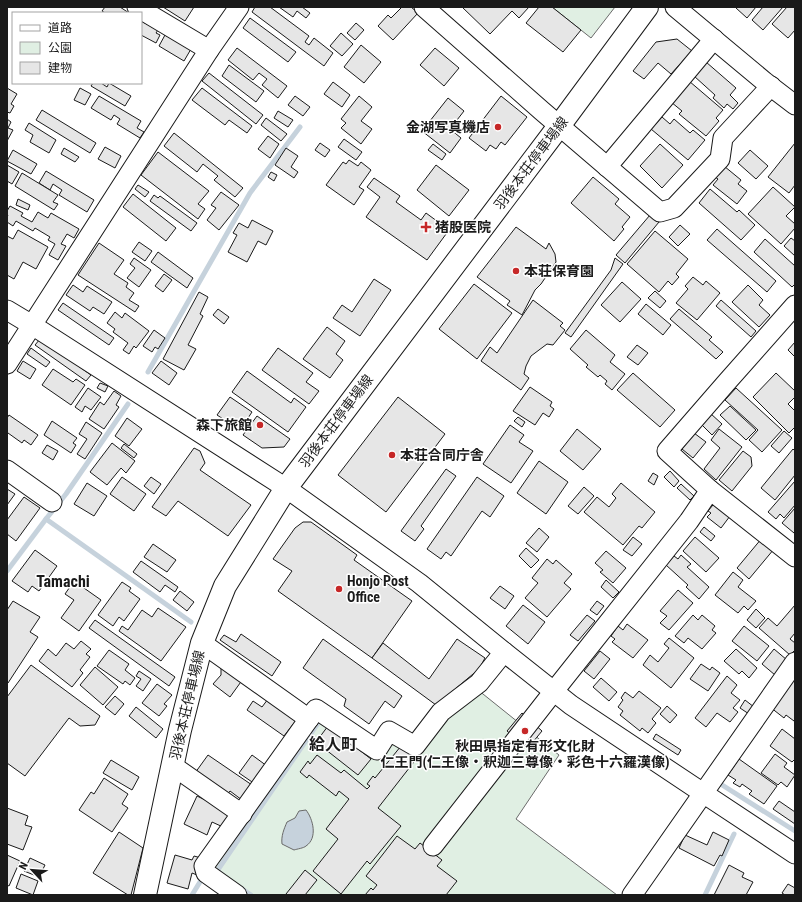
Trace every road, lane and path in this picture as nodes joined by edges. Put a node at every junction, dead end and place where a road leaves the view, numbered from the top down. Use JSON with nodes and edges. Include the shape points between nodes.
{"nodes":[{"id":1,"x":137,"y":7,"type":"edge"},
{"id":2,"x":239,"y":7,"type":"edge"},
{"id":3,"x":424,"y":7,"type":"edge"},
{"id":4,"x":647,"y":7,"type":"edge"},
{"id":5,"x":675,"y":7,"type":"edge"},
{"id":6,"x":714,"y":39,"type":"junction"},
{"id":7,"x":208,"y":50,"type":"junction"},
{"id":8,"x":771,"y":86,"type":"junction"},
{"id":9,"x":795,"y":105,"type":"edge"},
{"id":10,"x":559,"y":126,"type":"junction"},
{"id":11,"x":607,"y":167,"type":"junction"},
{"id":12,"x":795,"y":305,"type":"edge"},
{"id":13,"x":7,"y":310,"type":"edge"},
{"id":14,"x":32,"y":325,"type":"junction"},
{"id":15,"x":7,"y":364,"type":"edge"},
{"id":16,"x":7,"y":470,"type":"edge"},
{"id":17,"x":286,"y":488,"type":"junction"},
{"id":18,"x":710,"y":490,"type":"junction"},
{"id":19,"x":52,"y":502,"type":"dead end"},
{"id":20,"x":795,"y":557,"type":"edge"},
{"id":21,"x":202,"y":643,"type":"junction"},
{"id":22,"x":504,"y":652,"type":"junction"},
{"id":23,"x":795,"y":662,"type":"edge"},
{"id":24,"x":554,"y":690,"type":"junction"},
{"id":25,"x":312,"y":714,"type":"junction"},
{"id":26,"x":173,"y":766,"type":"junction"},
{"id":27,"x":703,"y":793,"type":"junction"},
{"id":28,"x":242,"y":814,"type":"junction"},
{"id":29,"x":433,"y":846,"type":"dead end"},
{"id":30,"x":795,"y":854,"type":"edge"},
{"id":31,"x":145,"y":895,"type":"edge"},
{"id":32,"x":237,"y":895,"type":"edge"},
{"id":33,"x":632,"y":895,"type":"edge"}],
"edges":[{"from":1,"to":7,"type":"street"},
{"from":2,"to":7,"type":"street"},
{"from":3,"to":10,"type":"street"},
{"from":4,"to":10,"type":"main road","name":"羽後本荘停車場線"},
{"from":5,"to":6,"type":"street"},
{"from":6,"to":8,"type":"street"},
{"from":6,"to":11,"type":"street"},
{"from":7,"to":14,"type":"street"},
{"from":8,"to":9,"type":"street"},
{"from":8,"to":11,"type":"street","via":[[724,138],[720,159],[674,208],[660,212]]},
{"from":10,"to":11,"type":"street"},
{"from":10,"to":17,"type":"main road","name":"羽後本荘停車場線"},
{"from":12,"to":18,"type":"street","via":[[667,451]]},
{"from":13,"to":14,"type":"street"},
{"from":14,"to":15,"type":"street"},
{"from":14,"to":17,"type":"street"},
{"from":16,"to":19,"type":"street"},
{"from":17,"to":21,"type":"main road","name":"羽後本荘停車場線","via":[[225,586]]},
{"from":17,"to":22,"type":"street","via":[[419,583]]},
{"from":18,"to":20,"type":"street"},
{"from":18,"to":24,"type":"street"},
{"from":21,"to":25,"type":"street"},
{"from":21,"to":26,"type":"main road","name":"羽後本荘停車場線"},
{"from":22,"to":24,"type":"street"},
{"from":22,"to":25,"type":"street","via":[[479,683],[441,712],[415,746],[389,731],[377,750]]},
{"from":23,"to":27,"type":"street"},
{"from":24,"to":27,"type":"street","via":[[571,705]]},
{"from":24,"to":29,"type":"street"},
{"from":25,"to":28,"type":"street"},
{"from":26,"to":28,"type":"street"},
{"from":26,"to":31,"type":"main road","name":"羽後本荘停車場線"},
{"from":27,"to":30,"type":"street"},
{"from":27,"to":33,"type":"street"},
{"from":28,"to":32,"type":"street","via":[[204,866],[206,873]]}]}
